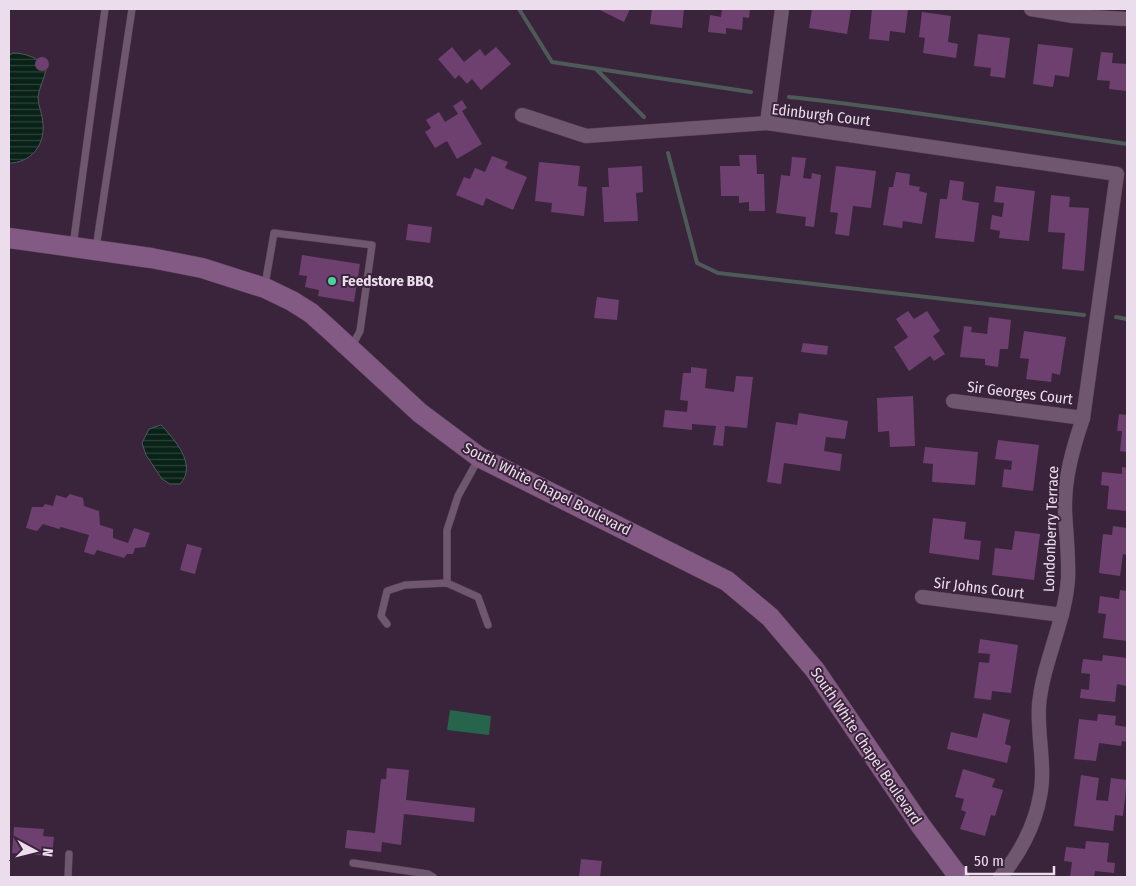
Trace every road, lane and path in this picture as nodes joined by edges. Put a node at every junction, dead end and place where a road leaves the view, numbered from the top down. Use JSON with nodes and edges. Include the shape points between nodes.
{"nodes":[{"id":1,"x":105,"y":9,"type":"edge"},
{"id":2,"x":132,"y":9,"type":"edge"},
{"id":3,"x":782,"y":9,"type":"edge"},
{"id":4,"x":1031,"y":9,"type":"edge"},
{"id":5,"x":1127,"y":19,"type":"edge"},
{"id":6,"x":522,"y":115,"type":"dead end"},
{"id":7,"x":767,"y":123,"type":"junction"},
{"id":8,"x":1117,"y":174,"type":"joint"},
{"id":9,"x":9,"y":238,"type":"edge"},
{"id":10,"x":73,"y":247,"type":"junction"},
{"id":11,"x":95,"y":250,"type":"junction"},
{"id":12,"x":265,"y":288,"type":"junction"},
{"id":13,"x":351,"y":349,"type":"junction"},
{"id":14,"x":953,"y":401,"type":"dead end"},
{"id":15,"x":1083,"y":418,"type":"junction"},
{"id":16,"x":479,"y":457,"type":"junction"},
{"id":17,"x":447,"y":583,"type":"junction"},
{"id":18,"x":922,"y":597,"type":"dead end"},
{"id":19,"x":1062,"y":615,"type":"junction"},
{"id":20,"x":387,"y":624,"type":"dead end"},
{"id":21,"x":488,"y":625,"type":"dead end"},
{"id":22,"x":69,"y":854,"type":"dead end"},
{"id":23,"x":353,"y":863,"type":"dead end"},
{"id":24,"x":68,"y":877,"type":"edge"},
{"id":25,"x":433,"y":877,"type":"edge"},
{"id":26,"x":959,"y":877,"type":"edge"},
{"id":27,"x":1000,"y":877,"type":"edge"}],
"edges":[{"from":1,"to":10,"type":"lane"},
{"from":2,"to":11,"type":"lane"},
{"from":3,"to":7,"type":"street"},
{"from":4,"to":5,"type":"street","via":[[1073,16]]},
{"from":6,"to":7,"type":"street","name":"Edinburgh Court","via":[[586,136]]},
{"from":7,"to":8,"type":"street","name":"Edinburgh Court"},
{"from":8,"to":15,"type":"street","name":"Londonberry Terrace"},
{"from":9,"to":10,"type":"main road","name":"South White Chapel Boulevard"},
{"from":10,"to":11,"type":"main road","name":"South White Chapel Boulevard"},
{"from":11,"to":12,"type":"main road","name":"South White Chapel Boulevard","via":[[202,268]]},
{"from":12,"to":13,"type":"main road","name":"South White Chapel Boulevard","via":[[310,313]]},
{"from":12,"to":13,"type":"lane","via":[[274,233],[372,245],[360,331]]},
{"from":13,"to":16,"type":"main road","name":"South White Chapel Boulevard","via":[[420,413]]},
{"from":14,"to":15,"type":"street","name":"Sir Georges Court"},
{"from":15,"to":19,"type":"street","name":"Londonberry Terrace","via":[[1072,449],[1067,480],[1068,579]]},
{"from":16,"to":17,"type":"lane","via":[[458,496],[447,530]]},
{"from":16,"to":26,"type":"main road","name":"South White Chapel Boulevard","via":[[727,582],[770,617],[815,670]]},
{"from":17,"to":20,"type":"lane","via":[[405,585],[386,592],[381,616]]},
{"from":17,"to":21,"type":"lane","via":[[478,597]]},
{"from":18,"to":19,"type":"street","name":"Sir Johns Court"},
{"from":19,"to":27,"type":"street","name":"Londonberry Terrace","via":[[1044,674],[1039,705],[1041,796],[1027,837]]},
{"from":22,"to":24,"type":"lane"},
{"from":23,"to":25,"type":"lane"}]}
